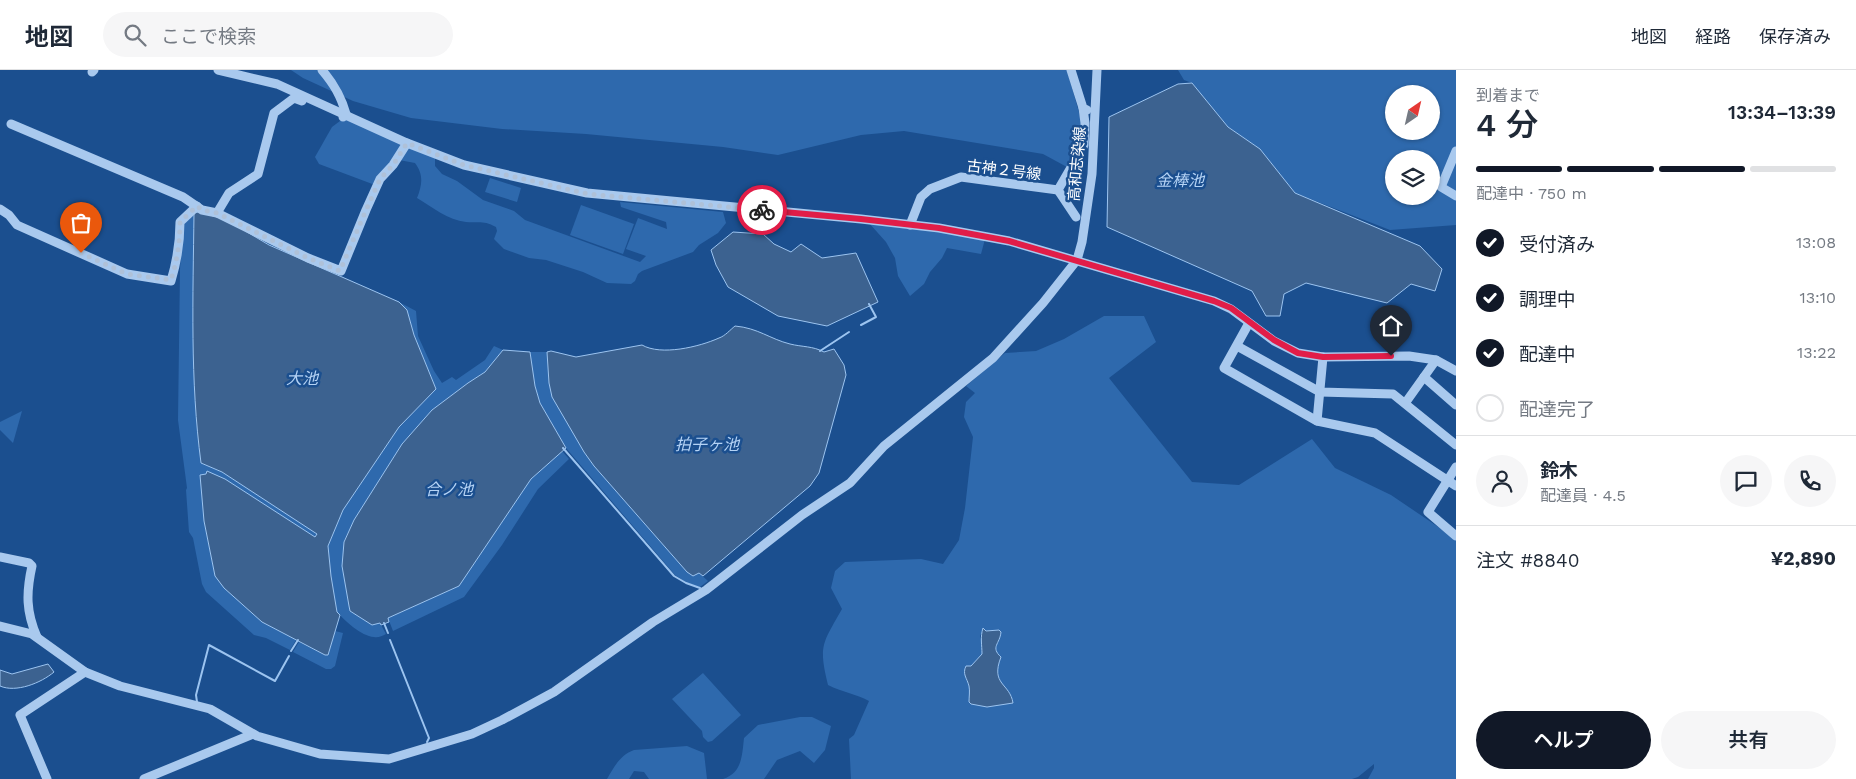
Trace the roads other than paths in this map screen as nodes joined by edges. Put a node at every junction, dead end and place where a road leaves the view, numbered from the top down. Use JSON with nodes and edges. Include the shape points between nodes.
{"nodes":[{"id":1,"x":218,"y":70,"type":"edge"},
{"id":2,"x":322,"y":70,"type":"edge"},
{"id":3,"x":1071,"y":70,"type":"edge"},
{"id":4,"x":1097,"y":70,"type":"edge"},
{"id":5,"x":1083,"y":108,"type":"junction"},
{"id":6,"x":1094,"y":112,"type":"junction"},
{"id":7,"x":346,"y":114,"type":"junction"},
{"id":8,"x":10,"y":124,"type":"dead end"},
{"id":9,"x":407,"y":143,"type":"junction"},
{"id":10,"x":1456,"y":151,"type":"edge"},
{"id":11,"x":1058,"y":190,"type":"junction"},
{"id":12,"x":1456,"y":196,"type":"edge"},
{"id":13,"x":197,"y":206,"type":"junction"},
{"id":14,"x":0,"y":209,"type":"edge"},
{"id":15,"x":217,"y":213,"type":"junction"},
{"id":16,"x":1076,"y":217,"type":"dead end"},
{"id":17,"x":910,"y":225,"type":"junction"},
{"id":18,"x":1077,"y":260,"type":"junction"},
{"id":19,"x":1249,"y":323,"type":"junction"},
{"id":20,"x":1237,"y":346,"type":"junction"},
{"id":21,"x":1323,"y":357,"type":"junction"},
{"id":22,"x":1436,"y":360,"type":"junction"},
{"id":23,"x":1456,"y":371,"type":"edge"},
{"id":24,"x":1424,"y":377,"type":"junction"},
{"id":25,"x":1320,"y":392,"type":"junction"},
{"id":26,"x":1406,"y":402,"type":"junction"},
{"id":27,"x":1456,"y":405,"type":"edge"},
{"id":28,"x":1317,"y":421,"type":"junction"},
{"id":29,"x":1456,"y":445,"type":"edge"},
{"id":30,"x":1456,"y":467,"type":"edge"},
{"id":31,"x":1448,"y":480,"type":"junction"},
{"id":32,"x":1456,"y":486,"type":"edge"},
{"id":33,"x":1456,"y":536,"type":"edge"},
{"id":34,"x":0,"y":557,"type":"edge"},
{"id":35,"x":0,"y":626,"type":"edge"},
{"id":36,"x":37,"y":638,"type":"junction"},
{"id":37,"x":85,"y":672,"type":"junction"},
{"id":38,"x":253,"y":734,"type":"junction"},
{"id":39,"x":47,"y":779,"type":"edge"},
{"id":40,"x":144,"y":779,"type":"edge"}],
"edges":[{"from":1,"to":7,"type":"street","via":[[277,84]]},
{"from":2,"to":7,"type":"street","via":[[341,96]]},
{"from":3,"to":5,"type":"street"},
{"from":4,"to":6,"type":"street","name":"高和志染線"},
{"from":5,"to":6,"type":"street"},
{"from":5,"to":11,"type":"street","via":[[1084,144]]},
{"from":6,"to":18,"type":"street","name":"高和志染線","via":[[1092,174]]},
{"from":7,"to":9,"type":"street"},
{"from":7,"to":15,"type":"street","via":[[341,119],[294,98],[274,113],[258,174],[229,193]]},
{"from":8,"to":13,"type":"street","via":[[183,197]]},
{"from":9,"to":15,"type":"street","via":[[380,179],[340,271]]},
{"from":9,"to":17,"type":"street","via":[[464,165],[588,194]]},
{"from":10,"to":12,"type":"street","via":[[1440,187]]},
{"from":11,"to":16,"type":"street"},
{"from":11,"to":17,"type":"street","name":"古神２号線","via":[[961,177],[930,189],[921,197]]},
{"from":13,"to":14,"type":"street","via":[[180,222],[175,267],[171,280],[164,281],[127,274],[17,225]]},
{"from":13,"to":15,"type":"street"},
{"from":17,"to":18,"type":"street","via":[[1009,241]]},
{"from":18,"to":19,"type":"street","via":[[1214,301],[1231,308]]},
{"from":18,"to":38,"type":"street","via":[[993,358],[884,446],[850,483],[802,515],[706,590],[639,631],[554,692],[472,734],[388,759],[320,754]]},
{"from":19,"to":20,"type":"street"},
{"from":19,"to":21,"type":"street","via":[[1298,353]]},
{"from":20,"to":25,"type":"street"},
{"from":20,"to":28,"type":"street","via":[[1224,368]]},
{"from":21,"to":22,"type":"street","via":[[1408,356]]},
{"from":21,"to":25,"type":"street"},
{"from":22,"to":23,"type":"street"},
{"from":22,"to":24,"type":"street"},
{"from":24,"to":26,"type":"street"},
{"from":24,"to":27,"type":"street"},
{"from":25,"to":26,"type":"street","via":[[1394,394]]},
{"from":25,"to":28,"type":"street"},
{"from":26,"to":29,"type":"street"},
{"from":28,"to":31,"type":"street","via":[[1375,433]]},
{"from":30,"to":31,"type":"street"},
{"from":31,"to":32,"type":"street"},
{"from":31,"to":33,"type":"street","via":[[1428,512]]},
{"from":34,"to":36,"type":"street","via":[[32,566],[27,589],[28,609]]},
{"from":35,"to":36,"type":"street"},
{"from":36,"to":37,"type":"street"},
{"from":37,"to":38,"type":"street","via":[[129,689],[210,709]]},
{"from":37,"to":39,"type":"street","via":[[20,715]]},
{"from":38,"to":40,"type":"street"}]}
